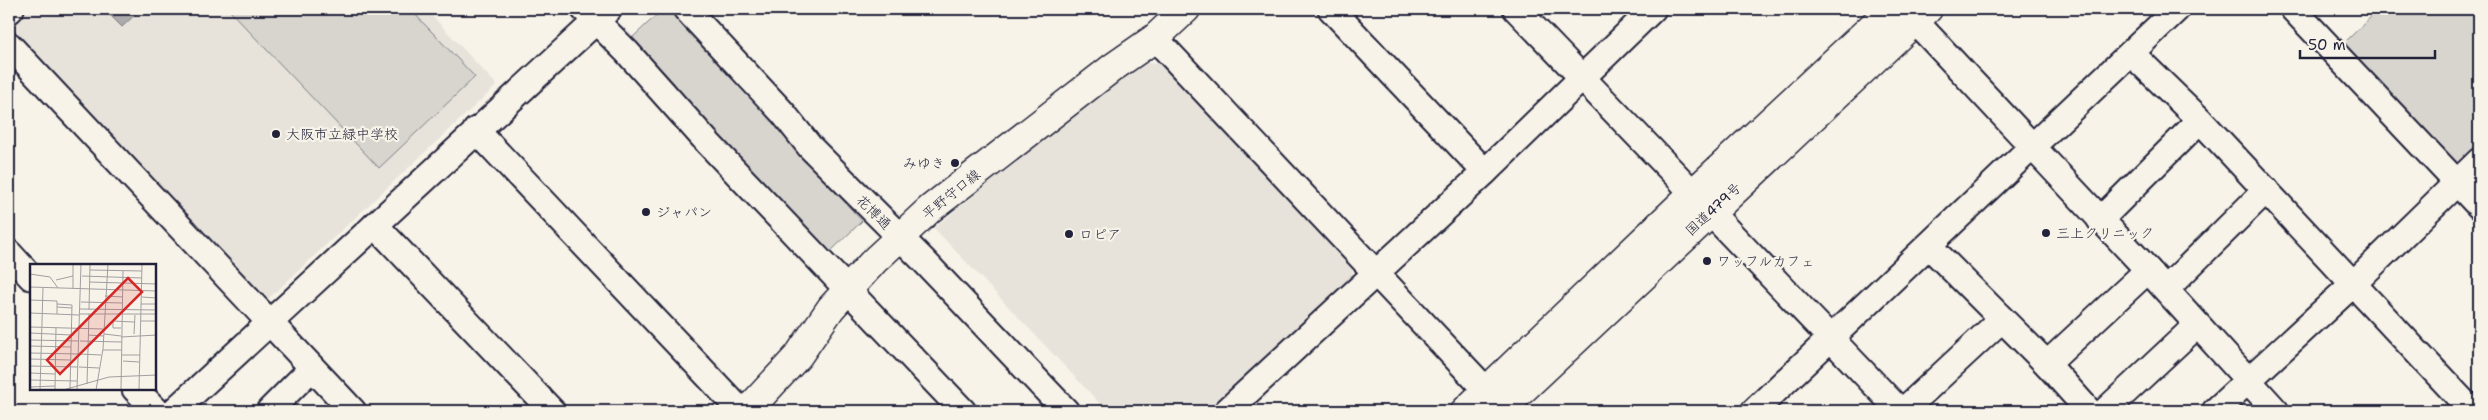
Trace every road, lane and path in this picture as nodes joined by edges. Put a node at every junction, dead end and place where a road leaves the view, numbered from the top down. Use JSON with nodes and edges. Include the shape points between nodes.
{"nodes":[{"id":1,"x":12,"y":9,"type":"edge"},
{"id":2,"x":686,"y":9,"type":"edge"},
{"id":3,"x":1186,"y":9,"type":"edge"},
{"id":4,"x":1331,"y":9,"type":"edge"},
{"id":5,"x":1516,"y":9,"type":"edge"},
{"id":6,"x":1653,"y":9,"type":"edge"},
{"id":7,"x":1891,"y":9,"type":"edge"},
{"id":8,"x":2177,"y":9,"type":"edge"},
{"id":9,"x":2293,"y":9,"type":"edge"},
{"id":10,"x":9,"y":11,"type":"edge"},
{"id":11,"x":596,"y":13,"type":"edge"},
{"id":12,"x":1922,"y":15,"type":"edge"},
{"id":13,"x":1155,"y":38,"type":"junction"},
{"id":14,"x":9,"y":45,"type":"edge"},
{"id":15,"x":2131,"y":53,"type":"junction"},
{"id":16,"x":1581,"y":78,"type":"junction"},
{"id":17,"x":2200,"y":120,"type":"junction"},
{"id":18,"x":476,"y":130,"type":"junction"},
{"id":19,"x":2031,"y":147,"type":"junction"},
{"id":20,"x":2479,"y":160,"type":"edge"},
{"id":21,"x":1485,"y":172,"type":"junction"},
{"id":22,"x":2456,"y":182,"type":"junction"},
{"id":23,"x":2266,"y":190,"type":"junction"},
{"id":24,"x":1702,"y":203,"type":"junction"},
{"id":25,"x":2479,"y":206,"type":"edge"},
{"id":26,"x":2100,"y":220,"type":"junction"},
{"id":27,"x":375,"y":226,"type":"junction"},
{"id":28,"x":900,"y":238,"type":"junction"},
{"id":29,"x":1929,"y":246,"type":"junction"},
{"id":30,"x":9,"y":253,"type":"edge"},
{"id":31,"x":2148,"y":270,"type":"junction"},
{"id":32,"x":1374,"y":273,"type":"junction"},
{"id":33,"x":30,"y":277,"type":"edge"},
{"id":34,"x":2352,"y":285,"type":"junction"},
{"id":35,"x":2166,"y":289,"type":"junction"},
{"id":36,"x":847,"y":290,"type":"junction"},
{"id":37,"x":2002,"y":319,"type":"junction"},
{"id":38,"x":269,"y":322,"type":"junction"},
{"id":39,"x":2197,"y":324,"type":"junction"},
{"id":40,"x":1830,"y":339,"type":"junction"},
{"id":41,"x":2047,"y":364,"type":"junction"},
{"id":42,"x":312,"y":368,"type":"junction"},
{"id":43,"x":2247,"y":381,"type":"junction"},
{"id":44,"x":137,"y":390,"type":"edge"},
{"id":45,"x":1499,"y":405,"type":"edge"},
{"id":46,"x":156,"y":411,"type":"edge"},
{"id":47,"x":174,"y":411,"type":"edge"},
{"id":48,"x":269,"y":411,"type":"edge"},
{"id":49,"x":353,"y":411,"type":"edge"},
{"id":50,"x":552,"y":411,"type":"edge"},
{"id":51,"x":741,"y":411,"type":"edge"},
{"id":52,"x":747,"y":411,"type":"edge"},
{"id":53,"x":963,"y":411,"type":"edge"},
{"id":54,"x":1066,"y":411,"type":"edge"},
{"id":55,"x":1227,"y":411,"type":"edge"},
{"id":56,"x":1465,"y":411,"type":"edge"},
{"id":57,"x":1754,"y":411,"type":"edge"},
{"id":58,"x":1901,"y":411,"type":"edge"},
{"id":59,"x":2089,"y":411,"type":"edge"},
{"id":60,"x":2105,"y":411,"type":"edge"},
{"id":61,"x":2215,"y":411,"type":"edge"},
{"id":62,"x":2276,"y":411,"type":"edge"},
{"id":63,"x":2472,"y":411,"type":"edge"}],
"edges":[{"from":1,"to":10,"type":"street"},
{"from":2,"to":28,"type":"street","name":"花博通","via":[[783,113],[810,147]]},
{"from":3,"to":13,"type":"main road","name":"平野守口線"},
{"from":4,"to":21,"type":"street"},
{"from":5,"to":16,"type":"street"},
{"from":6,"to":16,"type":"street"},
{"from":7,"to":24,"type":"main road","name":"国道479号"},
{"from":8,"to":15,"type":"street"},
{"from":9,"to":22,"type":"street"},
{"from":11,"to":18,"type":"street"},
{"from":11,"to":36,"type":"street","via":[[709,144]]},
{"from":12,"to":19,"type":"street"},
{"from":12,"to":24,"type":"main road","name":"国道479号"},
{"from":13,"to":28,"type":"main road","name":"平野守口線","via":[[930,209]]},
{"from":13,"to":32,"type":"street"},
{"from":14,"to":38,"type":"street"},
{"from":15,"to":17,"type":"street"},
{"from":15,"to":19,"type":"street"},
{"from":16,"to":21,"type":"street"},
{"from":16,"to":24,"type":"street"},
{"from":17,"to":23,"type":"street"},
{"from":17,"to":26,"type":"street"},
{"from":18,"to":27,"type":"street"},
{"from":18,"to":51,"type":"street"},
{"from":19,"to":26,"type":"street"},
{"from":19,"to":29,"type":"street"},
{"from":20,"to":22,"type":"street"},
{"from":21,"to":32,"type":"street"},
{"from":22,"to":25,"type":"street"},
{"from":22,"to":34,"type":"street"},
{"from":23,"to":34,"type":"street"},
{"from":23,"to":35,"type":"street"},
{"from":24,"to":40,"type":"street"},
{"from":24,"to":45,"type":"main road","name":"国道479号"},
{"from":26,"to":31,"type":"street"},
{"from":27,"to":38,"type":"street"},
{"from":27,"to":50,"type":"street"},
{"from":28,"to":36,"type":"main road","name":"平野守口線"},
{"from":28,"to":54,"type":"street","name":"花博通"},
{"from":29,"to":37,"type":"street"},
{"from":29,"to":40,"type":"street"},
{"from":30,"to":33,"type":"street"},
{"from":31,"to":35,"type":"street"},
{"from":31,"to":41,"type":"street"},
{"from":32,"to":45,"type":"street"},
{"from":32,"to":55,"type":"street"},
{"from":34,"to":43,"type":"street"},
{"from":34,"to":63,"type":"street"},
{"from":35,"to":39,"type":"street"},
{"from":36,"to":52,"type":"main road","name":"平野守口線","via":[[798,356]]},
{"from":36,"to":53,"type":"street"},
{"from":37,"to":41,"type":"street"},
{"from":37,"to":58,"type":"street"},
{"from":38,"to":42,"type":"street"},
{"from":38,"to":47,"type":"street"},
{"from":39,"to":43,"type":"street"},
{"from":39,"to":60,"type":"street"},
{"from":40,"to":57,"type":"street"},
{"from":40,"to":58,"type":"street"},
{"from":41,"to":59,"type":"street"},
{"from":42,"to":48,"type":"street"},
{"from":42,"to":49,"type":"street"},
{"from":43,"to":61,"type":"street"},
{"from":43,"to":62,"type":"street"},
{"from":44,"to":46,"type":"street"},
{"from":45,"to":56,"type":"main road","name":"国道479号"}]}
